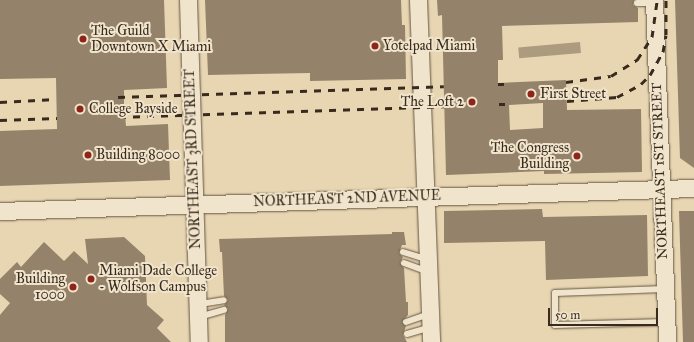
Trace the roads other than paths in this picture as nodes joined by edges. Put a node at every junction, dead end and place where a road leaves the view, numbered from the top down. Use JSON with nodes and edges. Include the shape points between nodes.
{"nodes":[{"id":1,"x":188,"y":0,"type":"edge"},
{"id":2,"x":418,"y":0,"type":"edge"},
{"id":3,"x":654,"y":2,"type":"edge"},
{"id":4,"x":637,"y":3,"type":"dead end"},
{"id":5,"x":694,"y":188,"type":"edge"},
{"id":6,"x":661,"y":190,"type":"junction"},
{"id":7,"x":425,"y":196,"type":"junction"},
{"id":8,"x":195,"y":204,"type":"junction"},
{"id":9,"x":0,"y":211,"type":"edge"},
{"id":10,"x":403,"y":252,"type":"dead end"},
{"id":11,"x":404,"y":262,"type":"dead end"},
{"id":12,"x":428,"y":266,"type":"junction"},
{"id":13,"x":665,"y":289,"type":"junction"},
{"id":14,"x":224,"y":300,"type":"dead end"},
{"id":15,"x":224,"y":310,"type":"dead end"},
{"id":16,"x":198,"y":311,"type":"junction"},
{"id":17,"x":406,"y":322,"type":"dead end"},
{"id":18,"x":666,"y":322,"type":"junction"},
{"id":19,"x":430,"y":328,"type":"edge"},
{"id":20,"x":407,"y":334,"type":"dead end"},
{"id":21,"x":199,"y":342,"type":"edge"},
{"id":22,"x":667,"y":342,"type":"edge"}],
"edges":[{"from":1,"to":8,"type":"main road","name":"NORTHEAST 3RD STREET"},
{"from":2,"to":7,"type":"main road"},
{"from":3,"to":4,"type":"lane"},
{"from":3,"to":6,"type":"main road","name":"NORTHEAST 1ST STREET"},
{"from":5,"to":6,"type":"main road","name":"NORTHEAST 2ND AVENUE"},
{"from":6,"to":7,"type":"main road","name":"NORTHEAST 2ND AVENUE"},
{"from":6,"to":13,"type":"main road","name":"NORTHEAST 1ST STREET"},
{"from":7,"to":8,"type":"main road","name":"NORTHEAST 2ND AVENUE"},
{"from":7,"to":12,"type":"main road"},
{"from":8,"to":9,"type":"main road","name":"NORTHEAST 2ND AVENUE"},
{"from":8,"to":16,"type":"main road","name":"NORTHEAST 3RD STREET"},
{"from":10,"to":12,"type":"lane"},
{"from":11,"to":12,"type":"lane"},
{"from":12,"to":19,"type":"main road"},
{"from":13,"to":18,"type":"main road","name":"NORTHEAST 1ST STREET"},
{"from":13,"to":18,"type":"lane","via":[[554,293],[555,326]]},
{"from":14,"to":16,"type":"lane"},
{"from":15,"to":16,"type":"lane"},
{"from":16,"to":21,"type":"main road","name":"NORTHEAST 3RD STREET"},
{"from":17,"to":19,"type":"lane"},
{"from":18,"to":22,"type":"main road","name":"NORTHEAST 1ST STREET"},
{"from":19,"to":20,"type":"lane"}]}
